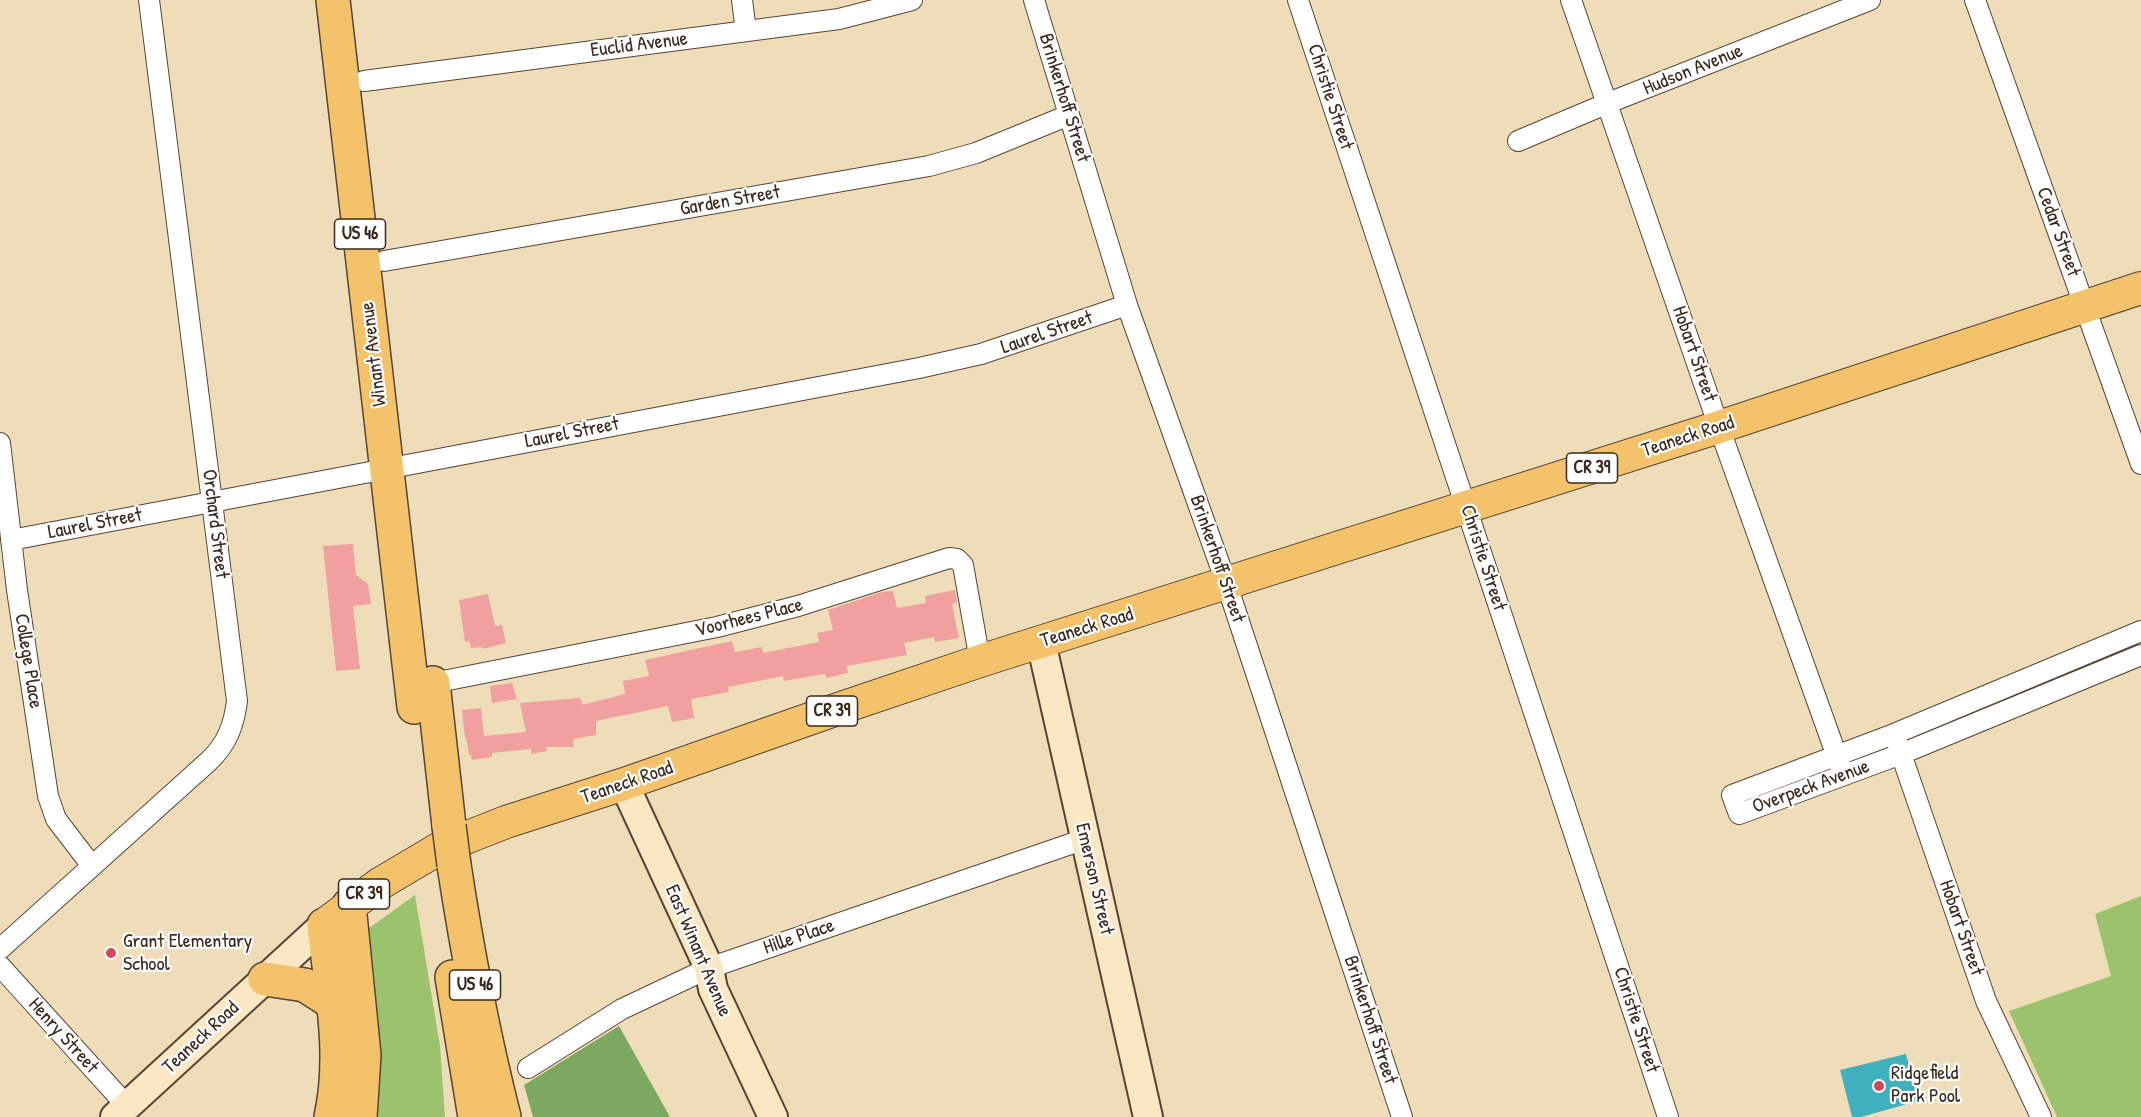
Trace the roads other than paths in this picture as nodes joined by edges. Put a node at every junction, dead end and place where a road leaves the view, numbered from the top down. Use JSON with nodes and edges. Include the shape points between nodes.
{"nodes":[{"id":1,"x":149,"y":0,"type":"edge"},
{"id":2,"x":333,"y":0,"type":"edge"},
{"id":3,"x":354,"y":0,"type":"edge"},
{"id":4,"x":742,"y":0,"type":"edge"},
{"id":5,"x":912,"y":0,"type":"edge"},
{"id":6,"x":1034,"y":0,"type":"edge"},
{"id":7,"x":1298,"y":0,"type":"edge"},
{"id":8,"x":1571,"y":0,"type":"edge"},
{"id":9,"x":1869,"y":0,"type":"edge"},
{"id":10,"x":1975,"y":0,"type":"edge"},
{"id":11,"x":746,"y":31,"type":"junction"},
{"id":12,"x":364,"y":81,"type":"junction"},
{"id":13,"x":1608,"y":104,"type":"junction"},
{"id":14,"x":1069,"y":115,"type":"junction"},
{"id":15,"x":1518,"y":141,"type":"dead end"},
{"id":16,"x":384,"y":261,"type":"junction"},
{"id":17,"x":2141,"y":288,"type":"edge"},
{"id":18,"x":1127,"y":305,"type":"junction"},
{"id":19,"x":2085,"y":306,"type":"junction"},
{"id":20,"x":1719,"y":428,"type":"junction"},
{"id":21,"x":0,"y":443,"type":"edge"},
{"id":22,"x":2141,"y":464,"type":"edge"},
{"id":23,"x":397,"y":466,"type":"junction"},
{"id":24,"x":212,"y":501,"type":"junction"},
{"id":25,"x":1467,"y":508,"type":"junction"},
{"id":26,"x":11,"y":540,"type":"junction"},
{"id":27,"x":1227,"y":585,"type":"junction"},
{"id":28,"x":8,"y":591,"type":"edge"},
{"id":29,"x":2141,"y":631,"type":"edge"},
{"id":30,"x":1041,"y":642,"type":"junction"},
{"id":31,"x":2141,"y":655,"type":"edge"},
{"id":32,"x":2073,"y":660,"type":"junction"},
{"id":33,"x":980,"y":661,"type":"junction"},
{"id":34,"x":2081,"y":679,"type":"junction"},
{"id":35,"x":423,"y":695,"type":"junction"},
{"id":36,"x":1894,"y":734,"type":"junction"},
{"id":37,"x":1836,"y":754,"type":"junction"},
{"id":38,"x":1901,"y":754,"type":"junction"},
{"id":39,"x":1843,"y":774,"type":"junction"},
{"id":40,"x":624,"y":784,"type":"junction"},
{"id":41,"x":1085,"y":839,"type":"junction"},
{"id":42,"x":92,"y":866,"type":"junction"},
{"id":43,"x":445,"y":870,"type":"junction"},
{"id":44,"x":349,"y":905,"type":"junction"},
{"id":45,"x":324,"y":925,"type":"junction"},
{"id":46,"x":0,"y":949,"type":"edge"},
{"id":47,"x":0,"y":966,"type":"edge"},
{"id":48,"x":709,"y":968,"type":"junction"},
{"id":49,"x":265,"y":979,"type":"junction"},
{"id":50,"x":333,"y":1003,"type":"junction"},
{"id":51,"x":528,"y":1068,"type":"dead end"},
{"id":52,"x":468,"y":1085,"type":"junction"},
{"id":53,"x":121,"y":1112,"type":"edge"},
{"id":54,"x":497,"y":1114,"type":"edge"},
{"id":55,"x":331,"y":1117,"type":"edge"},
{"id":56,"x":360,"y":1117,"type":"edge"},
{"id":57,"x":469,"y":1117,"type":"edge"},
{"id":58,"x":774,"y":1117,"type":"edge"},
{"id":59,"x":1148,"y":1117,"type":"edge"},
{"id":60,"x":1402,"y":1117,"type":"edge"},
{"id":61,"x":1668,"y":1117,"type":"edge"},
{"id":62,"x":2041,"y":1117,"type":"edge"}],
"edges":[{"from":1,"to":24,"type":"street","name":"Orchard Street"},
{"from":2,"to":23,"type":"highway","name":"Winant Avenue","number":"US 46"},
{"from":3,"to":12,"type":"highway","name":"Winant Avenue","number":"US 46"},
{"from":4,"to":11,"type":"street"},
{"from":5,"to":11,"type":"street","name":"Euclid Avenue","via":[[839,19]]},
{"from":6,"to":14,"type":"street","name":"Brinkerhoff Street"},
{"from":7,"to":25,"type":"street","name":"Christie Street"},
{"from":8,"to":13,"type":"street","name":"Hobart Street"},
{"from":9,"to":13,"type":"street","name":"Hudson Avenue"},
{"from":10,"to":19,"type":"street","name":"Cedar Street"},
{"from":11,"to":12,"type":"street","name":"Euclid Avenue"},
{"from":12,"to":16,"type":"highway","name":"Winant Avenue","number":"US 46"},
{"from":13,"to":15,"type":"street","name":"Hudson Avenue"},
{"from":13,"to":20,"type":"street","name":"Hobart Street"},
{"from":14,"to":16,"type":"street","name":"Garden Street","via":[[976,153],[929,166]]},
{"from":14,"to":18,"type":"street","name":"Brinkerhoff Street"},
{"from":16,"to":23,"type":"highway","name":"Winant Avenue","number":"US 46"},
{"from":17,"to":19,"type":"main road","name":"Teaneck Road","number":"CR 39"},
{"from":18,"to":23,"type":"street","name":"Laurel Street","via":[[1008,346],[947,362]]},
{"from":18,"to":27,"type":"street","name":"Brinkerhoff Street"},
{"from":19,"to":20,"type":"main road","name":"Teaneck Road","number":"CR 39"},
{"from":19,"to":22,"type":"street","name":"Cedar Street"},
{"from":20,"to":25,"type":"main road","name":"Teaneck Road","number":"CR 39"},
{"from":20,"to":37,"type":"street","name":"Hobart Street"},
{"from":21,"to":26,"type":"street","name":"College Place"},
{"from":23,"to":24,"type":"street","name":"Laurel Street"},
{"from":23,"to":35,"type":"highway","name":"Winant Avenue","number":"US 46"},
{"from":24,"to":26,"type":"street","name":"Laurel Street"},
{"from":24,"to":42,"type":"street","name":"Orchard Street","via":[[237,700],[235,719],[218,752]]},
{"from":25,"to":27,"type":"main road","name":"Teaneck Road","number":"CR 39"},
{"from":25,"to":61,"type":"street","name":"Christie Street"},
{"from":26,"to":28,"type":"street","name":"College Place"},
{"from":27,"to":30,"type":"main road","name":"Teaneck Road","number":"CR 39"},
{"from":27,"to":60,"type":"street","name":"Brinkerhoff Street"},
{"from":28,"to":42,"type":"street","name":"College Place","via":[[48,796],[56,819]]},
{"from":29,"to":32,"type":"street","name":"Overpeck Avenue"},
{"from":30,"to":33,"type":"main road","name":"Teaneck Road","number":"CR 39"},
{"from":30,"to":41,"type":"main road","name":"Emerson Street"},
{"from":31,"to":34,"type":"street","name":"Overpeck Avenue"},
{"from":32,"to":34,"type":"street"},
{"from":32,"to":36,"type":"street","name":"Overpeck Avenue"},
{"from":33,"to":35,"type":"street","name":"Voorhees Place","via":[[963,565],[949,558],[798,606]]},
{"from":33,"to":40,"type":"main road","name":"Teaneck Road","number":"CR 39"},
{"from":34,"to":38,"type":"street","name":"Overpeck Avenue"},
{"from":35,"to":43,"type":"highway","number":"US 46"},
{"from":36,"to":37,"type":"street","name":"Overpeck Avenue"},
{"from":36,"to":38,"type":"street","name":"Hobart Street"},
{"from":37,"to":39,"type":"street","name":"Hobart Street"},
{"from":37,"to":39,"type":"street","name":"Overpeck Avenue","via":[[1732,795],[1739,814]]},
{"from":38,"to":39,"type":"street","name":"Overpeck Avenue"},
{"from":38,"to":62,"type":"street","name":"Hobart Street","via":[[1986,1000]]},
{"from":40,"to":44,"type":"main road","name":"Teaneck Road","number":"CR 39","via":[[440,848]]},
{"from":40,"to":48,"type":"main road","name":"East Winant Avenue"},
{"from":41,"to":48,"type":"street","name":"Hille Place"},
{"from":41,"to":59,"type":"main road","name":"Emerson Street"},
{"from":42,"to":46,"type":"street","name":"Orchard Street"},
{"from":43,"to":52,"type":"highway","number":"US 46"},
{"from":43,"to":54,"type":"highway","number":"US 46","via":[[468,954]]},
{"from":44,"to":45,"type":"main road","name":"Teaneck Road","number":"CR 39"},
{"from":44,"to":56,"type":"highway","via":[[364,1055]]},
{"from":45,"to":49,"type":"main road","name":"Teaneck Road","number":"CR 39"},
{"from":45,"to":50,"type":"highway"},
{"from":47,"to":53,"type":"street","name":"Henry Street"},
{"from":48,"to":51,"type":"street","name":"Hille Place","via":[[622,1009]]},
{"from":48,"to":58,"type":"main road","name":"East Winant Avenue","via":[[713,989]]},
{"from":49,"to":50,"type":"highway","via":[[305,985]]},
{"from":49,"to":53,"type":"main road","name":"Teaneck Road","number":"CR 39"},
{"from":50,"to":55,"type":"highway","via":[[337,1065]]},
{"from":52,"to":54,"type":"highway","number":"US 46"},
{"from":52,"to":57,"type":"highway"}]}
